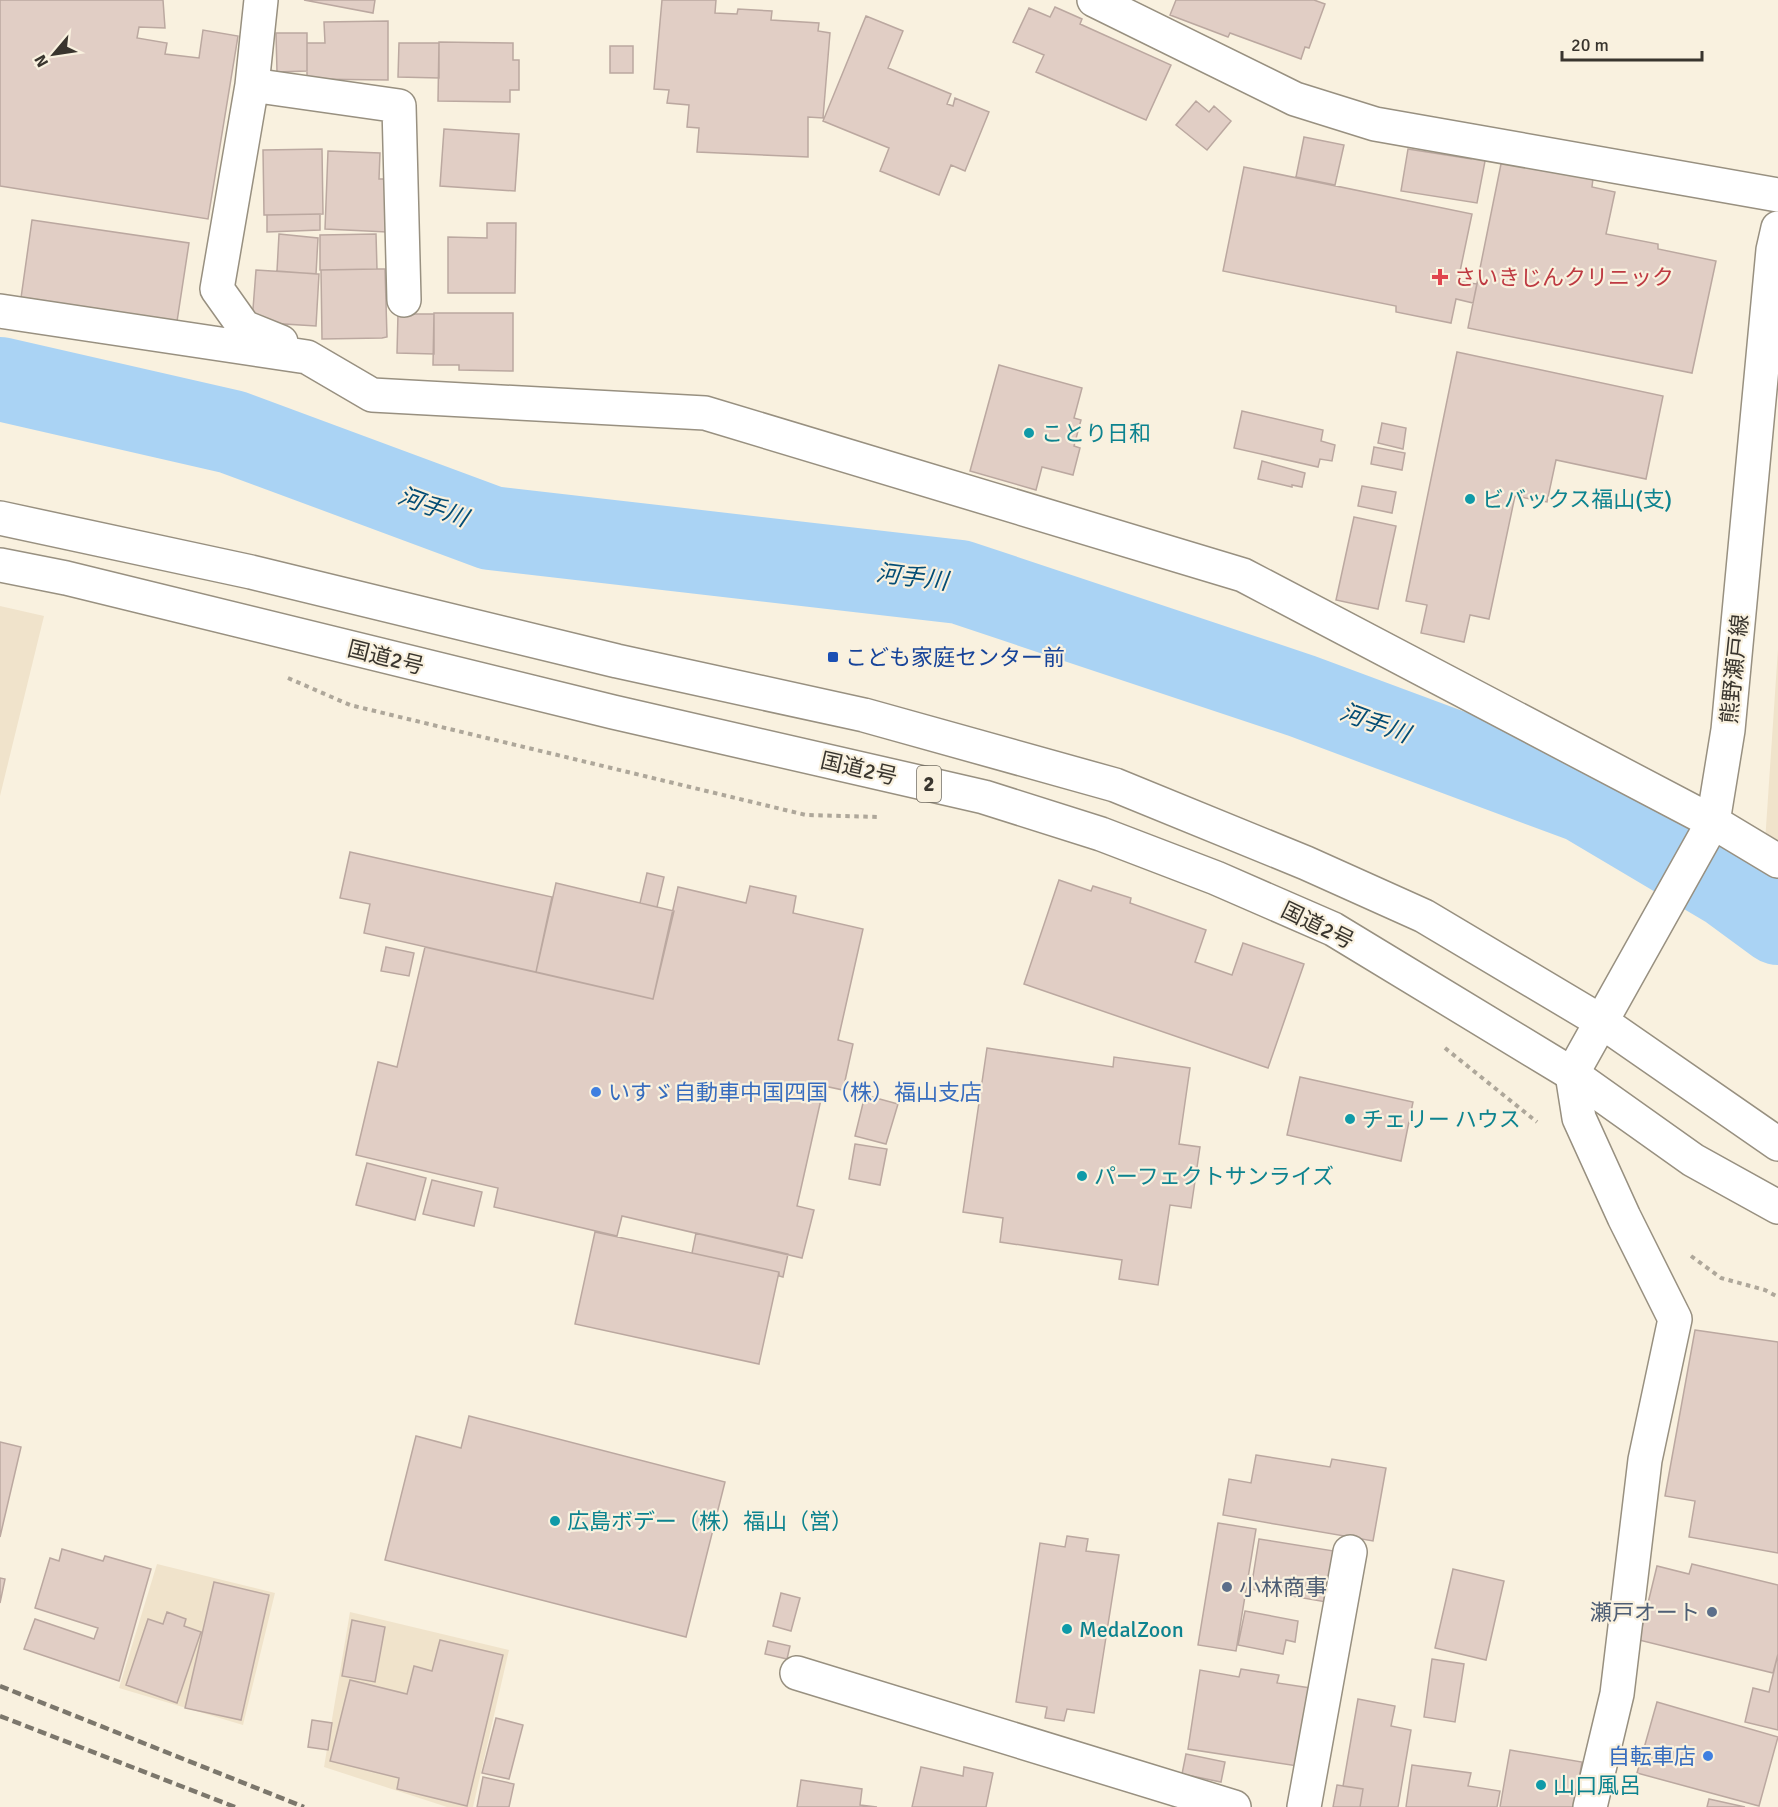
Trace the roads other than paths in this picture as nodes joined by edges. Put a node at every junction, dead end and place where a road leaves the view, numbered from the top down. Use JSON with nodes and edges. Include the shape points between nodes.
{"nodes":[{"id":1,"x":261,"y":0,"type":"edge"},
{"id":2,"x":1094,"y":0,"type":"edge"},
{"id":3,"x":252,"y":85,"type":"junction"},
{"id":4,"x":1778,"y":195,"type":"edge"},
{"id":5,"x":1776,"y":243,"type":"edge"},
{"id":6,"x":404,"y":300,"type":"dead end"},
{"id":7,"x":0,"y":311,"type":"edge"},
{"id":8,"x":372,"y":395,"type":"junction"},
{"id":9,"x":0,"y":518,"type":"edge"},
{"id":10,"x":0,"y":565,"type":"edge"},
{"id":11,"x":1713,"y":822,"type":"junction"},
{"id":12,"x":1778,"y":861,"type":"edge"},
{"id":13,"x":1602,"y":1022,"type":"junction"},
{"id":14,"x":1572,"y":1074,"type":"junction"},
{"id":15,"x":1778,"y":1144,"type":"edge"},
{"id":16,"x":1778,"y":1207,"type":"edge"},
{"id":17,"x":1350,"y":1552,"type":"dead end"},
{"id":18,"x":797,"y":1673,"type":"dead end"},
{"id":19,"x":1234,"y":1807,"type":"edge"},
{"id":20,"x":1304,"y":1807,"type":"edge"},
{"id":21,"x":1590,"y":1807,"type":"edge"}],
"edges":[{"from":1,"to":3,"type":"main road"},
{"from":2,"to":4,"type":"main road","via":[[1295,99],[1375,124]]},
{"from":3,"to":6,"type":"main road","via":[[399,106]]},
{"from":3,"to":8,"type":"main road","via":[[217,289],[244,327],[340,366]]},
{"from":5,"to":11,"type":"main road","name":"熊野瀬戸線","via":[[1728,730]]},
{"from":7,"to":8,"type":"main road","via":[[307,357]]},
{"from":8,"to":11,"type":"main road","via":[[705,413],[1243,575]]},
{"from":9,"to":13,"type":"main road","number":"2","via":[[251,572],[616,661],[864,715],[1115,785],[1306,862],[1424,916]]},
{"from":10,"to":14,"type":"main road","name":"国道2号","number":"2","via":[[984,797],[1090,831],[1216,878],[1333,929]]},
{"from":11,"to":12,"type":"main road"},
{"from":11,"to":13,"type":"main road","name":"熊野瀬戸線"},
{"from":13,"to":14,"type":"main road","name":"熊野瀬戸線"},
{"from":13,"to":15,"type":"main road","number":"2"},
{"from":14,"to":16,"type":"main road","name":"国道2号","number":"2","via":[[1692,1160]]},
{"from":14,"to":21,"type":"main road","via":[[1579,1118],[1675,1320],[1645,1460],[1617,1694]]},
{"from":17,"to":20,"type":"main road"},
{"from":18,"to":19,"type":"main road"}]}
